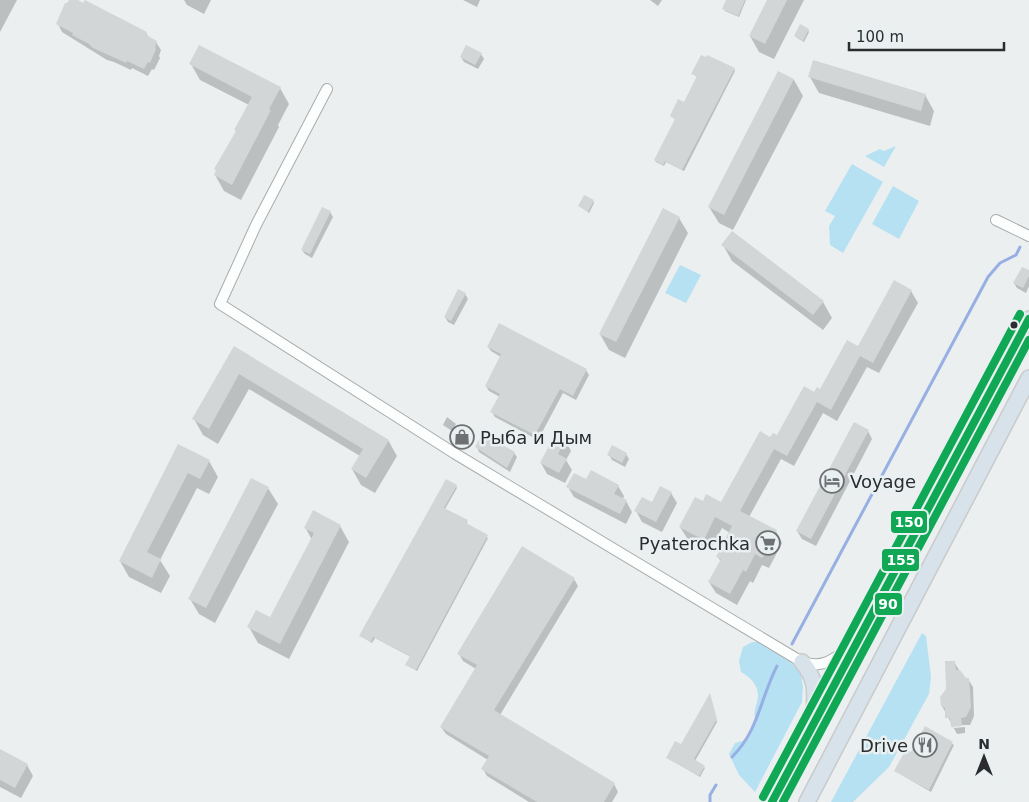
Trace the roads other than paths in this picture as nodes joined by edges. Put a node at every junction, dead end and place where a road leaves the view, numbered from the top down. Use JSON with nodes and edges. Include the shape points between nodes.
{"nodes":[{"id":1,"x":326,"y":89,"type":"dead end"},
{"id":2,"x":996,"y":220,"type":"dead end"},
{"id":3,"x":1029,"y":236,"type":"edge"},
{"id":4,"x":1029,"y":319,"type":"edge"},
{"id":5,"x":1029,"y":378,"type":"edge"},
{"id":6,"x":855,"y":644,"type":"junction"},
{"id":7,"x":802,"y":662,"type":"junction"},
{"id":8,"x":814,"y":722,"type":"junction"},
{"id":9,"x":772,"y":802,"type":"edge"},
{"id":10,"x":807,"y":802,"type":"edge"}],
"edges":[{"from":1,"to":7,"type":"street","via":[[256,225],[220,304],[454,453]]},
{"from":2,"to":3,"type":"street"},
{"from":4,"to":6,"type":"highway"},
{"from":5,"to":10,"type":"highway"},
{"from":6,"to":7,"type":"street","via":[[825,664]]},
{"from":6,"to":8,"type":"highway"},
{"from":7,"to":8,"type":"highway","via":[[814,681]]},
{"from":8,"to":9,"type":"highway"}]}
